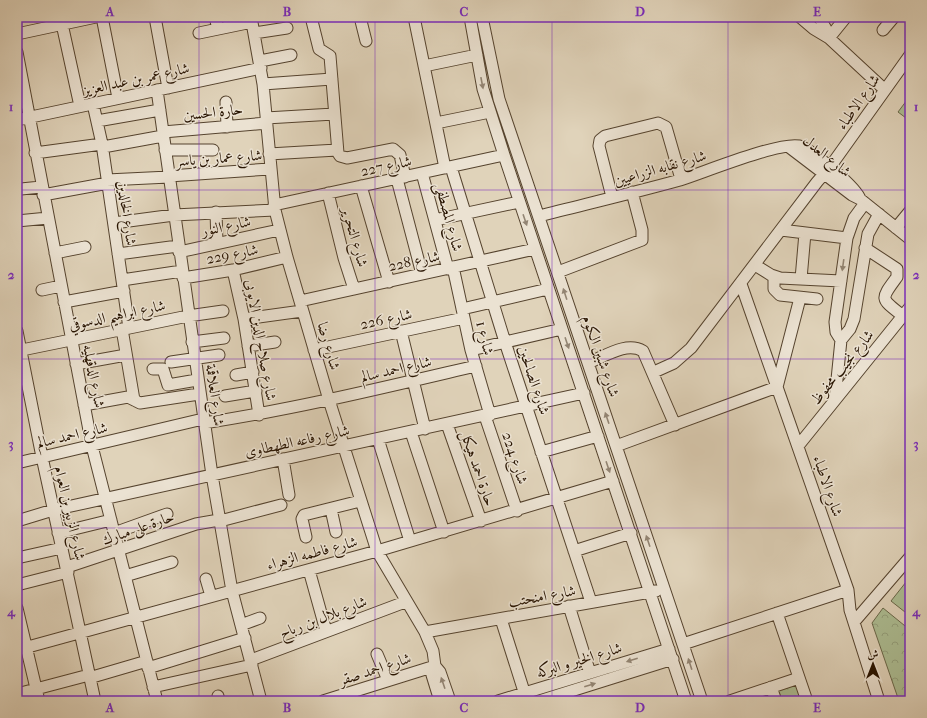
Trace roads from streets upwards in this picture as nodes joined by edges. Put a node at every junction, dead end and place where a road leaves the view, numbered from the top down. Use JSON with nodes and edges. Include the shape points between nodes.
{"nodes":[{"id":1,"x":96,"y":17,"type":"edge"},
{"id":2,"x":102,"y":17,"type":"edge"},
{"id":3,"x":155,"y":17,"type":"edge"},
{"id":4,"x":215,"y":17,"type":"edge"},
{"id":5,"x":311,"y":17,"type":"edge"},
{"id":6,"x":360,"y":17,"type":"edge"},
{"id":7,"x":414,"y":17,"type":"edge"},
{"id":8,"x":470,"y":17,"type":"edge"},
{"id":9,"x":482,"y":17,"type":"edge"},
{"id":10,"x":800,"y":17,"type":"edge"},
{"id":11,"x":819,"y":17,"type":"edge"},
{"id":12,"x":846,"y":17,"type":"edge"},
{"id":13,"x":894,"y":17,"type":"edge"},
{"id":14,"x":252,"y":20,"type":"edge"},
{"id":15,"x":66,"y":21,"type":"edge"},
{"id":16,"x":288,"y":28,"type":"dead end"},
{"id":17,"x":218,"y":29,"type":"junction"},
{"id":18,"x":884,"y":30,"type":"dead end"},
{"id":19,"x":199,"y":33,"type":"dead end"},
{"id":20,"x":254,"y":33,"type":"junction"},
{"id":21,"x":17,"y":34,"type":"edge"},
{"id":22,"x":829,"y":38,"type":"junction"},
{"id":23,"x":366,"y":41,"type":"dead end"},
{"id":24,"x":17,"y":52,"type":"edge"},
{"id":25,"x":910,"y":55,"type":"edge"},
{"id":26,"x":291,"y":56,"type":"dead end"},
{"id":27,"x":477,"y":56,"type":"junction"},
{"id":28,"x":261,"y":65,"type":"junction"},
{"id":29,"x":424,"y":66,"type":"junction"},
{"id":30,"x":332,"y":79,"type":"junction"},
{"id":31,"x":264,"y":84,"type":"junction"},
{"id":32,"x":162,"y":89,"type":"junction"},
{"id":33,"x":885,"y":90,"type":"junction"},
{"id":34,"x":118,"y":98,"type":"junction"},
{"id":35,"x":226,"y":102,"type":"dead end"},
{"id":36,"x":93,"y":104,"type":"junction"},
{"id":37,"x":80,"y":106,"type":"junction"},
{"id":38,"x":160,"y":110,"type":"junction"},
{"id":39,"x":490,"y":112,"type":"junction"},
{"id":40,"x":334,"y":114,"type":"junction"},
{"id":41,"x":28,"y":117,"type":"junction"},
{"id":42,"x":17,"y":120,"type":"edge"},
{"id":43,"x":266,"y":120,"type":"junction"},
{"id":44,"x":97,"y":121,"type":"junction"},
{"id":45,"x":436,"y":123,"type":"junction"},
{"id":46,"x":227,"y":127,"type":"junction"},
{"id":47,"x":163,"y":134,"type":"junction"},
{"id":48,"x":102,"y":145,"type":"junction"},
{"id":49,"x":789,"y":147,"type":"joint"},
{"id":50,"x":165,"y":150,"type":"junction"},
{"id":51,"x":213,"y":150,"type":"dead end"},
{"id":52,"x":337,"y":150,"type":"junction"},
{"id":53,"x":35,"y":154,"type":"junction"},
{"id":54,"x":269,"y":154,"type":"junction"},
{"id":55,"x":504,"y":155,"type":"junction"},
{"id":56,"x":448,"y":167,"type":"junction"},
{"id":57,"x":270,"y":169,"type":"junction"},
{"id":58,"x":827,"y":171,"type":"junction"},
{"id":59,"x":422,"y":173,"type":"junction"},
{"id":60,"x":169,"y":176,"type":"junction"},
{"id":61,"x":401,"y":178,"type":"junction"},
{"id":62,"x":681,"y":179,"type":"junction"},
{"id":63,"x":108,"y":182,"type":"junction"},
{"id":64,"x":361,"y":186,"type":"junction"},
{"id":65,"x":21,"y":189,"type":"dead end"},
{"id":66,"x":42,"y":191,"type":"junction"},
{"id":67,"x":632,"y":192,"type":"junction"},
{"id":68,"x":328,"y":193,"type":"junction"},
{"id":69,"x":612,"y":197,"type":"junction"},
{"id":70,"x":862,"y":201,"type":"junction"},
{"id":71,"x":519,"y":202,"type":"junction"},
{"id":72,"x":274,"y":207,"type":"junction"},
{"id":73,"x":910,"y":211,"type":"edge"},
{"id":74,"x":216,"y":212,"type":"junction"},
{"id":75,"x":465,"y":214,"type":"junction"},
{"id":76,"x":879,"y":214,"type":"junction"},
{"id":77,"x":174,"y":215,"type":"junction"},
{"id":78,"x":539,"y":216,"type":"junction"},
{"id":79,"x":48,"y":218,"type":"junction"},
{"id":80,"x":435,"y":220,"type":"junction"},
{"id":81,"x":17,"y":221,"type":"edge"},
{"id":82,"x":114,"y":223,"type":"junction"},
{"id":83,"x":896,"y":228,"type":"junction"},
{"id":84,"x":279,"y":230,"type":"junction"},
{"id":85,"x":781,"y":230,"type":"junction"},
{"id":86,"x":805,"y":233,"type":"junction"},
{"id":87,"x":847,"y":238,"type":"junction"},
{"id":88,"x":910,"y":239,"type":"edge"},
{"id":89,"x":217,"y":243,"type":"junction"},
{"id":90,"x":85,"y":247,"type":"dead end"},
{"id":91,"x":865,"y":248,"type":"junction"},
{"id":92,"x":179,"y":249,"type":"junction"},
{"id":93,"x":535,"y":249,"type":"junction"},
{"id":94,"x":55,"y":253,"type":"junction"},
{"id":95,"x":118,"y":254,"type":"junction"},
{"id":96,"x":287,"y":257,"type":"junction"},
{"id":97,"x":480,"y":262,"type":"junction"},
{"id":98,"x":755,"y":265,"type":"junction"},
{"id":99,"x":450,"y":268,"type":"junction"},
{"id":100,"x":233,"y":270,"type":"junction"},
{"id":101,"x":558,"y":272,"type":"junction"},
{"id":102,"x":182,"y":274,"type":"junction"},
{"id":103,"x":422,"y":274,"type":"junction"},
{"id":104,"x":774,"y":276,"type":"junction"},
{"id":105,"x":801,"y":279,"type":"junction"},
{"id":106,"x":841,"y":280,"type":"junction"},
{"id":107,"x":389,"y":282,"type":"junction"},
{"id":108,"x":741,"y":284,"type":"junction"},
{"id":109,"x":123,"y":285,"type":"junction"},
{"id":110,"x":61,"y":286,"type":"junction"},
{"id":111,"x":354,"y":289,"type":"junction"},
{"id":112,"x":548,"y":289,"type":"junction"},
{"id":113,"x":42,"y":290,"type":"dead end"},
{"id":114,"x":800,"y":298,"type":"junction"},
{"id":115,"x":817,"y":299,"type":"dead end"},
{"id":116,"x":64,"y":302,"type":"junction"},
{"id":117,"x":493,"y":302,"type":"junction"},
{"id":118,"x":301,"y":306,"type":"junction"},
{"id":119,"x":223,"y":311,"type":"dead end"},
{"id":120,"x":906,"y":312,"type":"edge"},
{"id":121,"x":463,"y":314,"type":"junction"},
{"id":122,"x":188,"y":316,"type":"junction"},
{"id":123,"x":244,"y":320,"type":"junction"},
{"id":124,"x":125,"y":328,"type":"junction"},
{"id":125,"x":562,"y":329,"type":"junction"},
{"id":126,"x":401,"y":330,"type":"junction"},
{"id":127,"x":17,"y":331,"type":"edge"},
{"id":128,"x":224,"y":338,"type":"dead end"},
{"id":129,"x":72,"y":340,"type":"junction"},
{"id":130,"x":841,"y":340,"type":"junction"},
{"id":131,"x":192,"y":342,"type":"junction"},
{"id":132,"x":275,"y":342,"type":"dead end"},
{"id":133,"x":506,"y":342,"type":"junction"},
{"id":134,"x":248,"y":346,"type":"junction"},
{"id":135,"x":314,"y":350,"type":"junction"},
{"id":136,"x":472,"y":350,"type":"junction"},
{"id":137,"x":19,"y":351,"type":"edge"},
{"id":138,"x":126,"y":355,"type":"junction"},
{"id":139,"x":220,"y":355,"type":"dead end"},
{"id":140,"x":194,"y":358,"type":"junction"},
{"id":141,"x":171,"y":362,"type":"dead end"},
{"id":142,"x":588,"y":363,"type":"junction"},
{"id":143,"x":76,"y":364,"type":"junction"},
{"id":144,"x":476,"y":366,"type":"junction"},
{"id":145,"x":153,"y":370,"type":"dead end"},
{"id":146,"x":253,"y":372,"type":"junction"},
{"id":147,"x":654,"y":372,"type":"junction"},
{"id":148,"x":236,"y":375,"type":"dead end"},
{"id":149,"x":197,"y":380,"type":"junction"},
{"id":150,"x":413,"y":380,"type":"junction"},
{"id":151,"x":777,"y":387,"type":"junction"},
{"id":152,"x":256,"y":391,"type":"junction"},
{"id":153,"x":584,"y":393,"type":"junction"},
{"id":154,"x":199,"y":394,"type":"junction"},
{"id":155,"x":225,"y":396,"type":"dead end"},
{"id":156,"x":835,"y":399,"type":"junction"},
{"id":157,"x":134,"y":400,"type":"junction"},
{"id":158,"x":329,"y":400,"type":"junction"},
{"id":159,"x":84,"y":405,"type":"junction"},
{"id":160,"x":527,"y":406,"type":"junction"},
{"id":161,"x":259,"y":415,"type":"junction"},
{"id":162,"x":488,"y":415,"type":"junction"},
{"id":163,"x":203,"y":421,"type":"junction"},
{"id":164,"x":447,"y":424,"type":"junction"},
{"id":165,"x":675,"y":425,"type":"junction"},
{"id":166,"x":425,"y":429,"type":"junction"},
{"id":167,"x":411,"y":432,"type":"junction"},
{"id":168,"x":598,"y":436,"type":"junction"},
{"id":169,"x":378,"y":439,"type":"junction"},
{"id":170,"x":92,"y":446,"type":"junction"},
{"id":171,"x":343,"y":446,"type":"junction"},
{"id":172,"x":616,"y":446,"type":"junction"},
{"id":173,"x":798,"y":446,"type":"junction"},
{"id":174,"x":541,"y":452,"type":"junction"},
{"id":175,"x":42,"y":457,"type":"junction"},
{"id":176,"x":283,"y":459,"type":"junction"},
{"id":177,"x":17,"y":463,"type":"edge"},
{"id":178,"x":212,"y":475,"type":"junction"},
{"id":179,"x":614,"y":481,"type":"junction"},
{"id":180,"x":289,"y":495,"type":"dead end"},
{"id":181,"x":105,"y":499,"type":"junction"},
{"id":182,"x":557,"y":499,"type":"junction"},
{"id":183,"x":360,"y":502,"type":"junction"},
{"id":184,"x":281,"y":505,"type":"dead end"},
{"id":185,"x":330,"y":509,"type":"junction"},
{"id":186,"x":53,"y":510,"type":"junction"},
{"id":187,"x":517,"y":510,"type":"junction"},
{"id":188,"x":167,"y":514,"type":"dead end"},
{"id":189,"x":111,"y":520,"type":"junction"},
{"id":190,"x":220,"y":520,"type":"junction"},
{"id":191,"x":17,"y":521,"type":"edge"},
{"id":192,"x":481,"y":521,"type":"junction"},
{"id":193,"x":336,"y":532,"type":"dead end"},
{"id":194,"x":444,"y":532,"type":"junction"},
{"id":195,"x":58,"y":533,"type":"junction"},
{"id":196,"x":114,"y":533,"type":"junction"},
{"id":197,"x":631,"y":533,"type":"junction"},
{"id":198,"x":306,"y":537,"type":"dead end"},
{"id":199,"x":410,"y":541,"type":"junction"},
{"id":200,"x":62,"y":548,"type":"junction"},
{"id":201,"x":574,"y":550,"type":"junction"},
{"id":202,"x":119,"y":551,"type":"junction"},
{"id":203,"x":377,"y":551,"type":"junction"},
{"id":204,"x":910,"y":557,"type":"edge"},
{"id":205,"x":17,"y":558,"type":"edge"},
{"id":206,"x":172,"y":562,"type":"dead end"},
{"id":207,"x":68,"y":570,"type":"junction"},
{"id":208,"x":308,"y":570,"type":"junction"},
{"id":209,"x":125,"y":576,"type":"junction"},
{"id":210,"x":206,"y":579,"type":"dead end"},
{"id":211,"x":17,"y":585,"type":"edge"},
{"id":212,"x":232,"y":590,"type":"junction"},
{"id":213,"x":665,"y":590,"type":"junction"},
{"id":214,"x":848,"y":590,"type":"junction"},
{"id":215,"x":650,"y":592,"type":"junction"},
{"id":216,"x":211,"y":596,"type":"junction"},
{"id":217,"x":405,"y":602,"type":"junction"},
{"id":218,"x":591,"y":602,"type":"junction"},
{"id":219,"x":569,"y":606,"type":"junction"},
{"id":220,"x":17,"y":608,"type":"edge"},
{"id":221,"x":776,"y":613,"type":"junction"},
{"id":222,"x":136,"y":617,"type":"junction"},
{"id":223,"x":260,"y":618,"type":"dead end"},
{"id":224,"x":501,"y":619,"type":"junction"},
{"id":225,"x":854,"y":622,"type":"junction"},
{"id":226,"x":241,"y":625,"type":"junction"},
{"id":227,"x":326,"y":631,"type":"junction"},
{"id":228,"x":79,"y":632,"type":"junction"},
{"id":229,"x":425,"y":632,"type":"junction"},
{"id":230,"x":245,"y":638,"type":"junction"},
{"id":231,"x":683,"y":644,"type":"junction"},
{"id":232,"x":22,"y":648,"type":"edge"},
{"id":233,"x":669,"y":648,"type":"junction"},
{"id":234,"x":376,"y":654,"type":"dead end"},
{"id":235,"x":673,"y":659,"type":"junction"},
{"id":236,"x":251,"y":663,"type":"junction"},
{"id":237,"x":148,"y":665,"type":"junction"},
{"id":238,"x":435,"y":666,"type":"junction"},
{"id":239,"x":590,"y":673,"type":"junction"},
{"id":240,"x":89,"y":677,"type":"junction"},
{"id":241,"x":799,"y":678,"type":"junction"},
{"id":242,"x":388,"y":680,"type":"junction"},
{"id":243,"x":153,"y":687,"type":"junction"},
{"id":244,"x":771,"y":687,"type":"junction"},
{"id":245,"x":36,"y":689,"type":"junction"},
{"id":246,"x":17,"y":694,"type":"edge"},
{"id":247,"x":526,"y":697,"type":"edge"},
{"id":248,"x":39,"y":701,"type":"edge"},
{"id":249,"x":95,"y":701,"type":"edge"},
{"id":250,"x":157,"y":701,"type":"edge"},
{"id":251,"x":261,"y":701,"type":"edge"},
{"id":252,"x":323,"y":701,"type":"edge"},
{"id":253,"x":440,"y":701,"type":"edge"},
{"id":254,"x":450,"y":701,"type":"edge"},
{"id":255,"x":498,"y":701,"type":"edge"},
{"id":256,"x":539,"y":701,"type":"edge"},
{"id":257,"x":686,"y":701,"type":"edge"},
{"id":258,"x":702,"y":701,"type":"edge"},
{"id":259,"x":730,"y":701,"type":"edge"},
{"id":260,"x":776,"y":701,"type":"edge"},
{"id":261,"x":807,"y":701,"type":"edge"},
{"id":262,"x":879,"y":701,"type":"edge"}],
"edges":[{"from":1,"to":15,"type":"street"},
{"from":2,"to":34,"type":"street"},
{"from":3,"to":32,"type":"street"},
{"from":4,"to":17,"type":"street"},
{"from":5,"to":30,"type":"street","via":[[319,49],[330,56]]},
{"from":6,"to":23,"type":"street"},
{"from":7,"to":29,"type":"street","name":"شارع الصالحين"},
{"from":8,"to":27,"type":"street","name":"شارع شبين الكوم"},
{"from":9,"to":78,"type":"street","name":"شارع شبين الكوم","via":[[499,99]]},
{"from":10,"to":22,"type":"street","via":[[814,30]]},
{"from":11,"to":22,"type":"street"},
{"from":12,"to":22,"type":"street"},
{"from":13,"to":18,"type":"street"},
{"from":14,"to":17,"type":"street"},
{"from":14,"to":20,"type":"street","name":"شارع رضا"},
{"from":15,"to":21,"type":"street"},
{"from":15,"to":37,"type":"street"},
{"from":16,"to":20,"type":"street"},
{"from":17,"to":19,"type":"street"},
{"from":20,"to":28,"type":"street","name":"شارع رضا"},
{"from":22,"to":33,"type":"street"},
{"from":24,"to":41,"type":"street","name":"شارع الدقهليه"},
{"from":25,"to":33,"type":"street","name":"شارع الاطباء"},
{"from":26,"to":28,"type":"street","name":"شارع عمر بن عبد العزيز"},
{"from":27,"to":29,"type":"street"},
{"from":27,"to":39,"type":"street","name":"شارع شبين الكوم","one_way":true},
{"from":28,"to":31,"type":"street","name":"شارع رضا"},
{"from":28,"to":32,"type":"street","name":"شارع عمر بن عبد العزيز"},
{"from":29,"to":45,"type":"street","name":"شارع الصالحين"},
{"from":30,"to":31,"type":"street"},
{"from":30,"to":40,"type":"street"},
{"from":31,"to":43,"type":"street","name":"شارع رضا"},
{"from":32,"to":34,"type":"street","name":"شارع عمر بن عبد العزيز"},
{"from":32,"to":38,"type":"street","name":"شارع العلاقمة"},
{"from":33,"to":58,"type":"street","name":"شارع الاطباء"},
{"from":34,"to":36,"type":"street","name":"شارع عمر بن عبد العزيز"},
{"from":35,"to":46,"type":"street"},
{"from":36,"to":37,"type":"street","name":"شارع عمر بن عبد العزيز"},
{"from":36,"to":44,"type":"street","name":"شارع الخالدين"},
{"from":37,"to":41,"type":"street","name":"شارع عمر بن عبد العزيز"},
{"from":38,"to":44,"type":"street"},
{"from":38,"to":47,"type":"street","name":"شارع العلاقمة"},
{"from":39,"to":45,"type":"street"},
{"from":39,"to":55,"type":"street","name":"شارع شبين الكوم"},
{"from":40,"to":43,"type":"street","name":"حارة الحسين"},
{"from":40,"to":52,"type":"street"},
{"from":41,"to":42,"type":"street","name":"شارع عمر بن عبد العزيز"},
{"from":41,"to":53,"type":"street","name":"شارع الدقهليه"},
{"from":43,"to":46,"type":"street","name":"حارة الحسين"},
{"from":43,"to":54,"type":"street","name":"شارع رضا"},
{"from":44,"to":48,"type":"street","name":"شارع الخالدين"},
{"from":45,"to":56,"type":"street","name":"شارع الصالحين"},
{"from":46,"to":47,"type":"street","name":"حارة الحسين"},
{"from":47,"to":48,"type":"street","name":"حارة الحسين"},
{"from":47,"to":50,"type":"street","name":"شارع العلاقمة"},
{"from":48,"to":53,"type":"street","name":"حارة الحسين"},
{"from":48,"to":63,"type":"street","name":"شارع الخالدين"},
{"from":49,"to":58,"type":"street","name":"شارع العدل","via":[[801,146]]},
{"from":49,"to":62,"type":"street","name":"شارع نقابه الزراعيين","via":[[776,148]]},
{"from":50,"to":51,"type":"street"},
{"from":50,"to":60,"type":"street","name":"شارع العلاقمة"},
{"from":52,"to":54,"type":"street"},
{"from":52,"to":61,"type":"street","via":[[340,156],[347,158],[396,150],[400,155]]},
{"from":53,"to":66,"type":"street","name":"شارع الدقهليه"},
{"from":54,"to":57,"type":"street","name":"شارع رضا"},
{"from":55,"to":56,"type":"street","name":"شارع 227"},
{"from":55,"to":71,"type":"street","name":"شارع شبين الكوم"},
{"from":56,"to":59,"type":"street","name":"شارع 227"},
{"from":56,"to":75,"type":"street","name":"شارع الصالحين"},
{"from":57,"to":60,"type":"street","name":"شارع عمار بن ياسر"},
{"from":57,"to":72,"type":"street","name":"شارع رضا"},
{"from":58,"to":70,"type":"street","name":"شارع العدل","via":[[855,189]]},
{"from":58,"to":85,"type":"street","name":"شارع الاطباء"},
{"from":59,"to":61,"type":"street","name":"شارع 227"},
{"from":59,"to":80,"type":"street","name":"شارع المصطفى"},
{"from":60,"to":63,"type":"street","name":"شارع عمار بن ياسر"},
{"from":60,"to":77,"type":"street","name":"شارع العلاقمة"},
{"from":61,"to":64,"type":"street","name":"شارع 227"},
{"from":61,"to":103,"type":"street"},
{"from":62,"to":67,"type":"street","name":"شارع نقابه الزراعيين"},
{"from":62,"to":69,"type":"street","via":[[664,125],[658,124],[605,136],[600,140],[599,146]]},
{"from":63,"to":66,"type":"street","name":"شارع عمار بن ياسر"},
{"from":63,"to":82,"type":"street","name":"شارع الخالدين"},
{"from":64,"to":68,"type":"street","name":"شارع 227"},
{"from":64,"to":107,"type":"street"},
{"from":65,"to":66,"type":"street","name":"شارع عمار بن ياسر"},
{"from":66,"to":79,"type":"street","name":"شارع الدقهليه"},
{"from":67,"to":69,"type":"street","name":"شارع نقابه الزراعيين"},
{"from":67,"to":101,"type":"street","via":[[642,230],[642,240]]},
{"from":68,"to":72,"type":"street","name":"شارع 227"},
{"from":68,"to":111,"type":"street","name":"شارع التحرير"},
{"from":69,"to":78,"type":"street","name":"شارع نقابه الزراعيين"},
{"from":70,"to":76,"type":"street","name":"شارع العدل"},
{"from":70,"to":87,"type":"street"},
{"from":71,"to":75,"type":"street"},
{"from":71,"to":93,"type":"street","name":"شارع شبين الكوم","one_way":true},
{"from":72,"to":74,"type":"street","name":"شارع 227","via":[[234,213]]},
{"from":72,"to":84,"type":"street","name":"شارع رضا"},
{"from":73,"to":83,"type":"street"},
{"from":74,"to":77,"type":"street","name":"شارع 227"},
{"from":74,"to":89,"type":"street"},
{"from":75,"to":80,"type":"street"},
{"from":75,"to":97,"type":"street","name":"شارع الصالحين"},
{"from":76,"to":83,"type":"street","name":"شارع العدل"},
{"from":76,"to":91,"type":"street","via":[[870,226]]},
{"from":77,"to":82,"type":"street","name":"شارع 227"},
{"from":77,"to":92,"type":"street","name":"شارع العلاقمة"},
{"from":78,"to":101,"type":"street","name":"شارع شبين الكوم"},
{"from":79,"to":81,"type":"street"},
{"from":79,"to":94,"type":"street","name":"شارع الدقهليه"},
{"from":80,"to":99,"type":"street","name":"شارع المصطفى"},
{"from":82,"to":95,"type":"street","name":"شارع الخالدين"},
{"from":83,"to":88,"type":"street","name":"شارع العدل"},
{"from":84,"to":89,"type":"street","name":"شارع النور"},
{"from":84,"to":96,"type":"street","name":"شارع رضا"},
{"from":85,"to":86,"type":"street"},
{"from":85,"to":98,"type":"street","name":"شارع الاطباء"},
{"from":86,"to":87,"type":"street"},
{"from":86,"to":105,"type":"street"},
{"from":87,"to":106,"type":"street","one_way":true},
{"from":89,"to":92,"type":"street","name":"شارع النور"},
{"from":90,"to":94,"type":"street"},
{"from":91,"to":120,"type":"street","via":[[896,269],[897,277],[884,298],[886,303]]},
{"from":91,"to":130,"type":"street","via":[[854,319],[848,333]]},
{"from":92,"to":95,"type":"street","name":"شارع النور"},
{"from":92,"to":102,"type":"street","name":"شارع العلاقمة"},
{"from":93,"to":97,"type":"street","name":"شارع 228"},
{"from":93,"to":112,"type":"street","name":"شارع شبين الكوم"},
{"from":94,"to":110,"type":"street","name":"شارع الدقهليه"},
{"from":95,"to":109,"type":"street","name":"شارع الخالدين"},
{"from":96,"to":100,"type":"street","name":"شارع 229"},
{"from":96,"to":118,"type":"street","name":"شارع رضا"},
{"from":97,"to":99,"type":"street","name":"شارع 228"},
{"from":97,"to":117,"type":"street","name":"شارع الصالحين"},
{"from":98,"to":104,"type":"street"},
{"from":98,"to":108,"type":"street","name":"شارع الاطباء"},
{"from":99,"to":103,"type":"street","name":"شارع 228"},
{"from":99,"to":121,"type":"street","name":"شارع 1"},
{"from":100,"to":102,"type":"street","name":"شارع 229"},
{"from":100,"to":123,"type":"street","name":"شارع صلاح الدين الايوبى"},
{"from":142,"to":101,"type":"street","name":"شارع شبين الكوم","one_way":true},
{"from":102,"to":109,"type":"street","name":"شارع 229"},
{"from":102,"to":122,"type":"street","name":"شارع العلاقمة"},
{"from":103,"to":107,"type":"street","name":"شارع 228"},
{"from":104,"to":105,"type":"street"},
{"from":104,"to":114,"type":"street","via":[[773,286],[777,293]]},
{"from":105,"to":106,"type":"street"},
{"from":106,"to":130,"type":"street","via":[[835,322],[836,332]]},
{"from":107,"to":111,"type":"street","name":"شارع 228"},
{"from":108,"to":147,"type":"street","name":"شارع الاطباء","via":[[686,354]]},
{"from":108,"to":151,"type":"street","name":"شارع الاطباء"},
{"from":109,"to":116,"type":"street","name":"شارع 229"},
{"from":109,"to":124,"type":"street","name":"شارع الخالدين"},
{"from":110,"to":113,"type":"street"},
{"from":110,"to":116,"type":"street","name":"شارع الدقهليه"},
{"from":111,"to":118,"type":"street","name":"شارع 228"},
{"from":112,"to":117,"type":"street","name":"شارع 226"},
{"from":112,"to":125,"type":"street","name":"شارع شبين الكوم"},
{"from":114,"to":115,"type":"street"},
{"from":114,"to":151,"type":"street"},
{"from":116,"to":129,"type":"street","name":"شارع الدقهليه"},
{"from":117,"to":121,"type":"street","name":"شارع 226"},
{"from":117,"to":133,"type":"street","name":"شارع الصالحين"},
{"from":118,"to":123,"type":"street","name":"شارع 228"},
{"from":118,"to":135,"type":"street","name":"شارع رضا"},
{"from":119,"to":122,"type":"street","name":"شارع ابراهيم الدسوقي"},
{"from":120,"to":156,"type":"street","name":"شارع نجيب محفوظ"},
{"from":121,"to":126,"type":"street","name":"شارع 226"},
{"from":121,"to":136,"type":"street","name":"شارع 1"},
{"from":122,"to":124,"type":"street","name":"شارع ابراهيم الدسوقي"},
{"from":122,"to":131,"type":"street","name":"شارع العلاقمة"},
{"from":123,"to":134,"type":"street","name":"شارع صلاح الدين الايوبى"},
{"from":124,"to":129,"type":"street","name":"شارع ابراهيم الدسوقي"},
{"from":124,"to":138,"type":"street","name":"شارع الخالدين"},
{"from":125,"to":133,"type":"street"},
{"from":125,"to":153,"type":"street","name":"شارع شبين الكوم","one_way":true},
{"from":126,"to":135,"type":"street","name":"شارع 226"},
{"from":126,"to":150,"type":"street"},
{"from":127,"to":137,"type":"street","name":"شارع الزبير بن العوام"},
{"from":128,"to":131,"type":"street"},
{"from":129,"to":137,"type":"street","name":"شارع ابراهيم الدسوقي"},
{"from":129,"to":143,"type":"street","name":"شارع الدقهليه"},
{"from":130,"to":156,"type":"street"},
{"from":131,"to":140,"type":"street","name":"شارع العلاقمة"},
{"from":132,"to":134,"type":"street"},
{"from":133,"to":136,"type":"street"},
{"from":133,"to":160,"type":"street","name":"شارع الصالحين"},
{"from":134,"to":146,"type":"street","name":"شارع صلاح الدين الايوبى"},
{"from":135,"to":158,"type":"street","name":"شارع رضا"},
{"from":136,"to":144,"type":"street","name":"شارع 1"},
{"from":137,"to":175,"type":"street","name":"شارع الزبير بن العوام"},
{"from":138,"to":143,"type":"street"},
{"from":138,"to":157,"type":"street","name":"شارع الخالدين"},
{"from":139,"to":140,"type":"street"},
{"from":140,"to":141,"type":"street"},
{"from":140,"to":149,"type":"street","name":"شارع العلاقمة"},
{"from":142,"to":147,"type":"street","via":[[627,347],[636,347],[643,351]]},
{"from":172,"to":142,"type":"street","name":"شارع شبين الكوم","one_way":true},
{"from":143,"to":159,"type":"street","name":"شارع الدقهليه"},
{"from":144,"to":150,"type":"street","name":"شارع احمد سالم"},
{"from":144,"to":162,"type":"street","name":"شارع 1"},
{"from":145,"to":149,"type":"street","via":[[163,369],[168,385]]},
{"from":146,"to":148,"type":"street"},
{"from":146,"to":152,"type":"street","name":"شارع صلاح الدين الايوبى"},
{"from":147,"to":165,"type":"street"},
{"from":149,"to":154,"type":"street","name":"شارع العلاقمة"},
{"from":150,"to":158,"type":"street","name":"شارع احمد سالم"},
{"from":150,"to":166,"type":"street"},
{"from":151,"to":165,"type":"street"},
{"from":151,"to":173,"type":"street","name":"شارع الاطباء"},
{"from":152,"to":155,"type":"street"},
{"from":152,"to":161,"type":"street","name":"شارع صلاح الدين الايوبى"},
{"from":153,"to":160,"type":"street","name":"شارع رفاعه الطهطاوى"},
{"from":153,"to":168,"type":"street","name":"شارع شبين الكوم"},
{"from":154,"to":157,"type":"street","via":[[140,402]]},
{"from":154,"to":163,"type":"street","name":"شارع العلاقمة"},
{"from":156,"to":173,"type":"street","name":"شارع نجيب محفوظ"},
{"from":157,"to":159,"type":"street","via":[[128,397]]},
{"from":158,"to":161,"type":"street","name":"شارع احمد سالم"},
{"from":158,"to":171,"type":"street","name":"شارع رضا"},
{"from":159,"to":170,"type":"street","name":"شارع الدقهليه"},
{"from":160,"to":162,"type":"street","name":"شارع رفاعه الطهطاوى"},
{"from":160,"to":174,"type":"street","name":"شارع الصالحين"},
{"from":161,"to":163,"type":"street","name":"شارع احمد سالم"},
{"from":162,"to":164,"type":"street","name":"شارع رفاعه الطهطاوى"},
{"from":162,"to":187,"type":"street","name":"شارع 224"},
{"from":163,"to":170,"type":"street","name":"شارع احمد سالم"},
{"from":163,"to":178,"type":"street","name":"شارع العلاقمة"},
{"from":164,"to":166,"type":"street","name":"شارع رفاعه الطهطاوى"},
{"from":164,"to":192,"type":"street","name":"حارة احمد هيكل"},
{"from":165,"to":172,"type":"street"},
{"from":166,"to":167,"type":"street","name":"شارع رفاعه الطهطاوى"},
{"from":167,"to":169,"type":"street","name":"شارع رفاعه الطهطاوى"},
{"from":167,"to":194,"type":"street"},
{"from":168,"to":174,"type":"street"},
{"from":168,"to":179,"type":"street","name":"شارع شبين الكوم","one_way":true},
{"from":169,"to":171,"type":"street","name":"شارع رفاعه الطهطاوى"},
{"from":169,"to":199,"type":"street"},
{"from":170,"to":175,"type":"street","name":"شارع احمد سالم"},
{"from":170,"to":181,"type":"street","name":"شارع الدقهليه"},
{"from":171,"to":176,"type":"street","name":"شارع رفاعه الطهطاوى"},
{"from":171,"to":183,"type":"street","name":"شارع رضا"},
{"from":213,"to":172,"type":"street","name":"شارع شبين الكوم","one_way":true},
{"from":173,"to":214,"type":"street","name":"شارع الاطباء"},
{"from":174,"to":182,"type":"street","name":"شارع الصالحين"},
{"from":175,"to":177,"type":"street","name":"شارع احمد سالم"},
{"from":175,"to":186,"type":"street","name":"شارع الزبير بن العوام"},
{"from":176,"to":178,"type":"street","name":"شارع رفاعه الطهطاوى"},
{"from":176,"to":180,"type":"street"},
{"from":178,"to":181,"type":"street","name":"شارع رفاعه الطهطاوى"},
{"from":178,"to":190,"type":"street","name":"شارع العلاقمة"},
{"from":179,"to":182,"type":"street","name":"شارع فاطمه الزهراء"},
{"from":179,"to":197,"type":"street","name":"شارع شبين الكوم"},
{"from":181,"to":186,"type":"street","name":"شارع رفاعه الطهطاوى"},
{"from":181,"to":189,"type":"street","name":"شارع الدقهليه"},
{"from":182,"to":187,"type":"street","name":"شارع فاطمه الزهراء"},
{"from":182,"to":201,"type":"street","name":"شارع الصالحين"},
{"from":183,"to":185,"type":"street"},
{"from":183,"to":203,"type":"street","name":"شارع رضا"},
{"from":184,"to":190,"type":"street","name":"حارة على مبارك"},
{"from":185,"to":193,"type":"street"},
{"from":185,"to":198,"type":"street","via":[[303,516]]},
{"from":186,"to":191,"type":"street","name":"شارع رفاعه الطهطاوى"},
{"from":186,"to":195,"type":"street","name":"شارع الزبير بن العوام"},
{"from":187,"to":192,"type":"street","name":"شارع فاطمه الزهراء"},
{"from":188,"to":196,"type":"street"},
{"from":189,"to":195,"type":"street"},
{"from":189,"to":196,"type":"street","name":"شارع الدقهليه"},
{"from":190,"to":202,"type":"street","name":"حارة على مبارك","via":[[196,524]]},
{"from":190,"to":212,"type":"street","name":"شارع العلاقمة"},
{"from":192,"to":194,"type":"street","name":"شارع فاطمه الزهراء"},
{"from":194,"to":199,"type":"street","name":"شارع فاطمه الزهراء"},
{"from":195,"to":200,"type":"street","name":"شارع الزبير بن العوام"},
{"from":196,"to":202,"type":"street","name":"شارع الدقهليه"},
{"from":197,"to":201,"type":"street"},
{"from":197,"to":215,"type":"street","name":"شارع شبين الكوم"},
{"from":199,"to":203,"type":"street","name":"شارع فاطمه الزهراء"},
{"from":200,"to":205,"type":"street"},
{"from":200,"to":207,"type":"street","name":"شارع الزبير بن العوام"},
{"from":201,"to":218,"type":"street","name":"شارع الصالحين"},
{"from":202,"to":207,"type":"street","name":"حارة على مبارك"},
{"from":202,"to":209,"type":"street","name":"شارع الدقهليه"},
{"from":203,"to":208,"type":"street","name":"شارع فاطمه الزهراء"},
{"from":203,"to":217,"type":"street","name":"شارع رضا"},
{"from":204,"to":225,"type":"street"},
{"from":206,"to":209,"type":"street"},
{"from":207,"to":211,"type":"street","name":"حارة على مبارك"},
{"from":207,"to":228,"type":"street","name":"شارع الزبير بن العوام"},
{"from":208,"to":212,"type":"street","name":"شارع فاطمه الزهراء"},
{"from":208,"to":227,"type":"street"},
{"from":209,"to":222,"type":"street","name":"شارع الدقهليه"},
{"from":210,"to":216,"type":"street"},
{"from":212,"to":216,"type":"street","name":"شارع فاطمه الزهراء"},
{"from":212,"to":226,"type":"street","name":"شارع العلاقمة"},
{"from":213,"to":215,"type":"street","name":"شارع امنحتب"},
{"from":213,"to":231,"type":"street","name":"شارع شبين الكوم"},
{"from":214,"to":221,"type":"street"},
{"from":214,"to":225,"type":"street","name":"شارع الاطباء"},
{"from":215,"to":218,"type":"street","name":"شارع امنحتب"},
{"from":215,"to":233,"type":"street","name":"شارع شبين الكوم"},
{"from":216,"to":222,"type":"street","name":"شارع فاطمه الزهراء"},
{"from":217,"to":227,"type":"street","name":"شارع بلال بن رباح"},
{"from":217,"to":229,"type":"street","name":"شارع رضا"},
{"from":218,"to":219,"type":"street","name":"شارع امنحتب"},
{"from":219,"to":224,"type":"street","name":"شارع امنحتب"},
{"from":219,"to":239,"type":"street"},
{"from":220,"to":232,"type":"street"},
{"from":221,"to":231,"type":"street"},
{"from":221,"to":241,"type":"street"},
{"from":222,"to":228,"type":"street","name":"شارع فاطمه الزهراء"},
{"from":222,"to":237,"type":"street","name":"شارع الدقهليه"},
{"from":223,"to":226,"type":"street"},
{"from":224,"to":229,"type":"street","name":"شارع امنحتب"},
{"from":224,"to":247,"type":"street"},
{"from":225,"to":262,"type":"street","name":"شارع الاطباء"},
{"from":226,"to":230,"type":"street","name":"شارع العلاقمة"},
{"from":227,"to":236,"type":"street","name":"شارع بلال بن رباح"},
{"from":228,"to":232,"type":"street","name":"شارع فاطمه الزهراء"},
{"from":228,"to":240,"type":"street","name":"شارع الزبير بن العوام"},
{"from":229,"to":238,"type":"street","name":"شارع رضا","via":[[433,651]]},
{"from":230,"to":236,"type":"street","name":"شارع العلاقمة"},
{"from":230,"to":237,"type":"street"},
{"from":258,"to":231,"type":"street","name":"شارع شبين الكوم","one_way":true},
{"from":232,"to":245,"type":"street"},
{"from":233,"to":235,"type":"street","name":"شارع شبين الكوم"},
{"from":233,"to":239,"type":"street","name":"شارع الخير و البركه","one_way":true},
{"from":234,"to":242,"type":"street"},
{"from":256,"to":235,"type":"street","name":"شارع الخير و البركه","one_way":true},
{"from":235,"to":257,"type":"street","name":"شارع شبين الكوم"},
{"from":236,"to":243,"type":"street","name":"شارع بلال بن رباح"},
{"from":236,"to":251,"type":"street","name":"شارع العلاقمة"},
{"from":237,"to":240,"type":"street"},
{"from":237,"to":243,"type":"street","name":"شارع الدقهليه"},
{"from":238,"to":242,"type":"street","name":"شارع احمد صقر"},
{"from":238,"to":253,"type":"street","name":"شارع رضا","via":[[432,675]]},
{"from":254,"to":238,"type":"street","name":"شارع رضا","one_way":true,"via":[[440,672]]},
{"from":239,"to":247,"type":"street","name":"شارع الخير و البركه"},
{"from":240,"to":245,"type":"street"},
{"from":240,"to":249,"type":"street","name":"شارع الزبير بن العوام"},
{"from":241,"to":244,"type":"street"},
{"from":241,"to":261,"type":"street"},
{"from":242,"to":252,"type":"street","name":"شارع احمد صقر"},
{"from":243,"to":250,"type":"street","name":"شارع الدقهليه"},
{"from":244,"to":259,"type":"street"},
{"from":244,"to":260,"type":"street"},
{"from":245,"to":246,"type":"street"},
{"from":245,"to":248,"type":"street"},
{"from":247,"to":255,"type":"street","name":"شارع الخير و البركه"}]}
